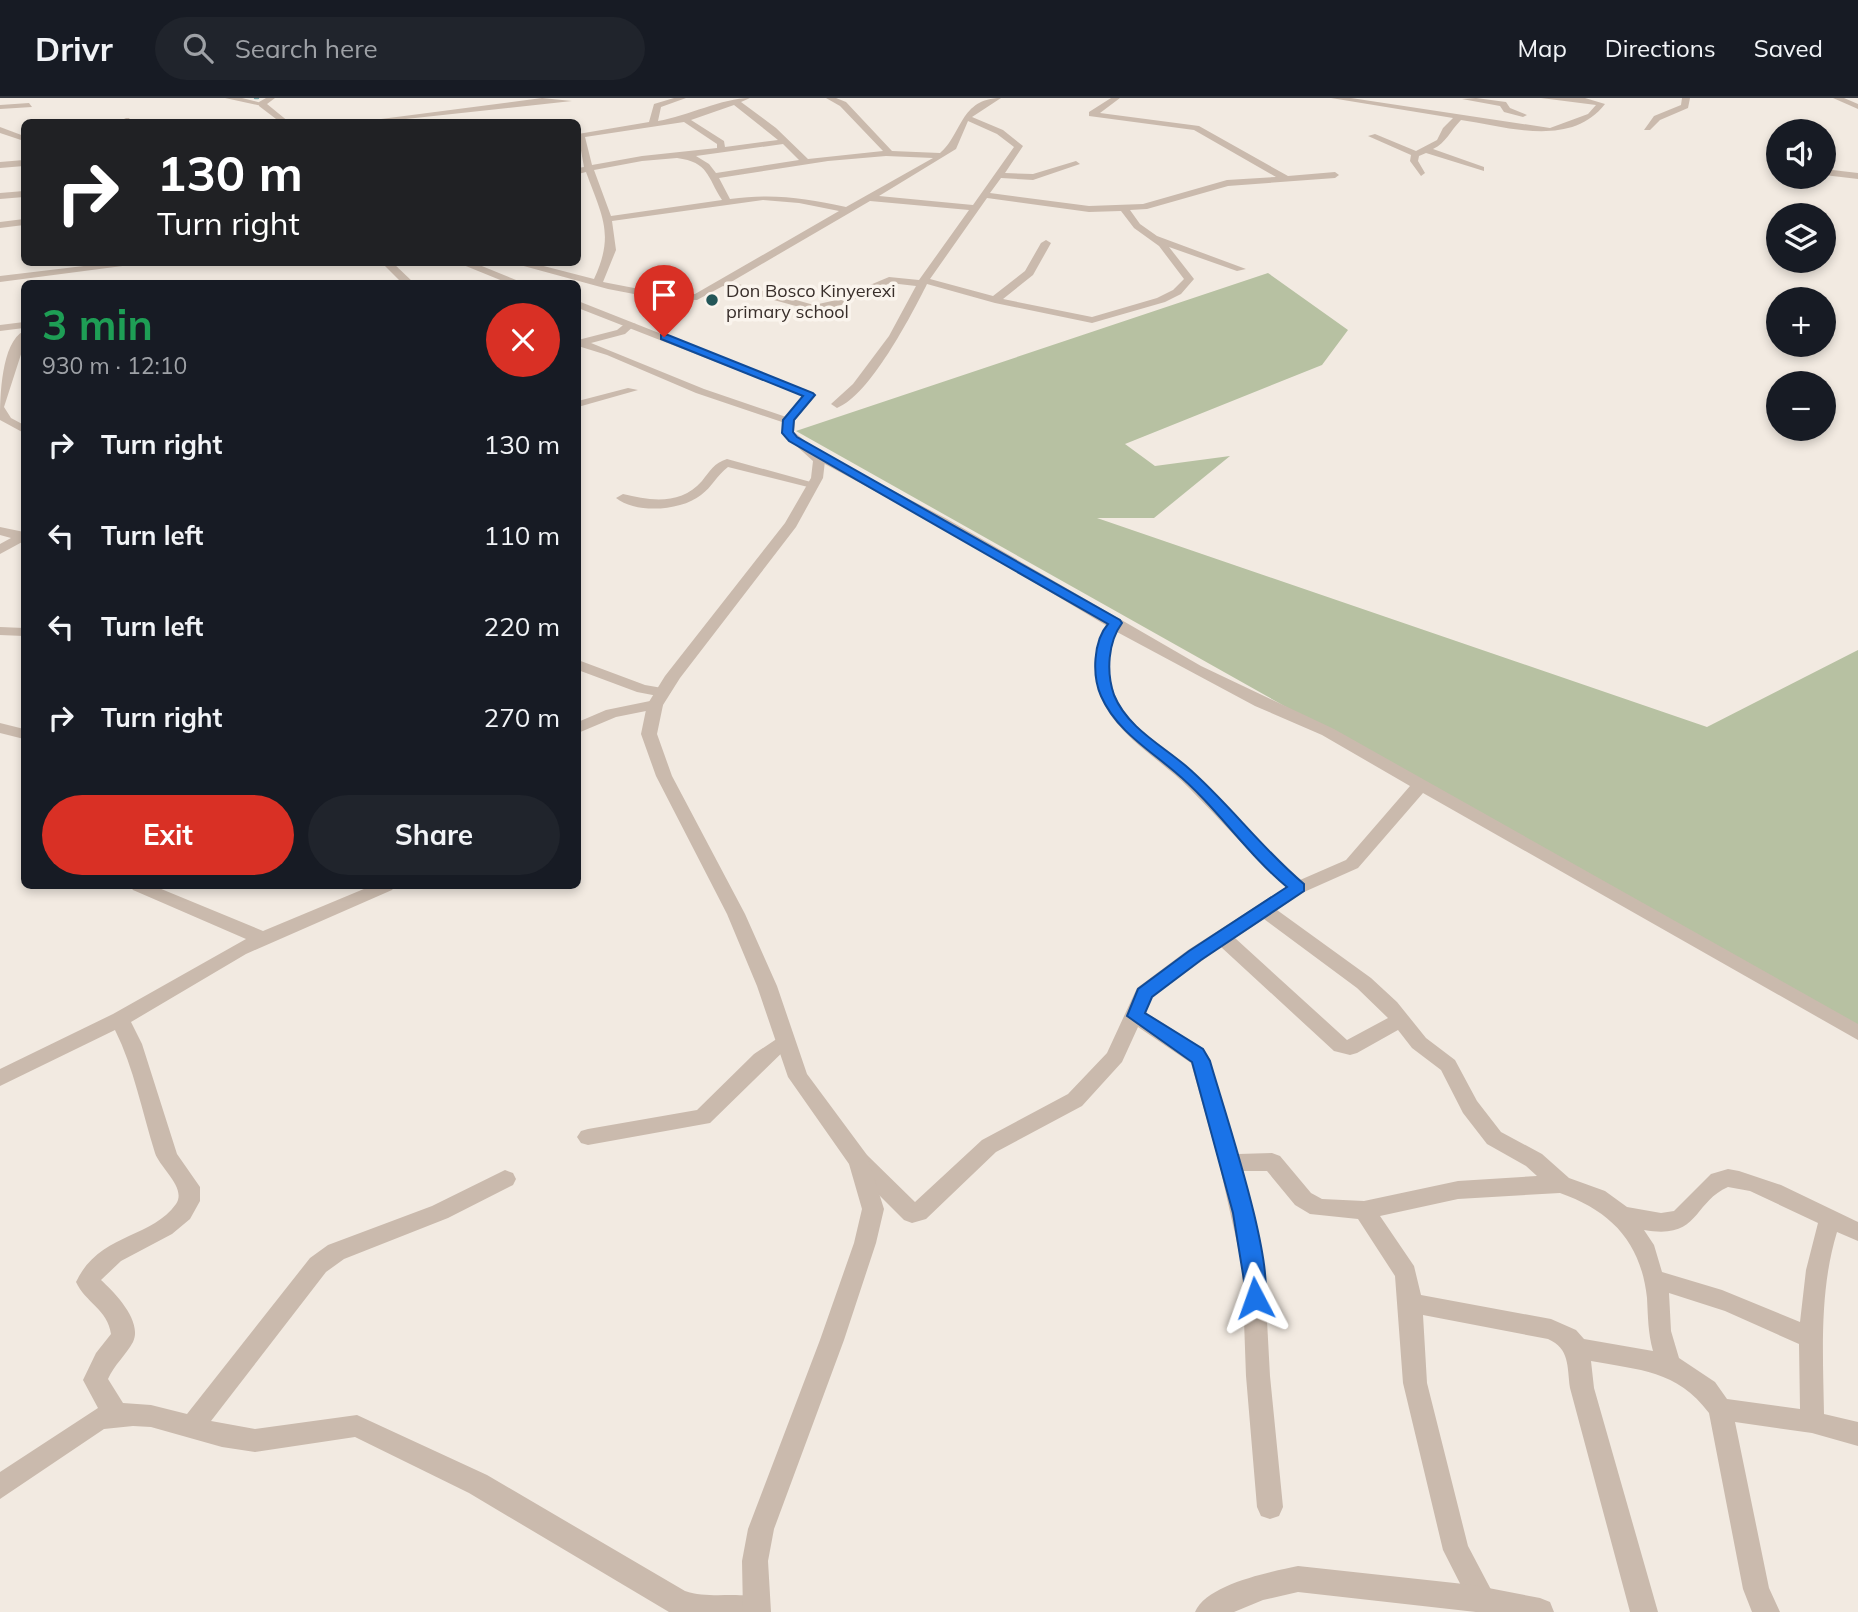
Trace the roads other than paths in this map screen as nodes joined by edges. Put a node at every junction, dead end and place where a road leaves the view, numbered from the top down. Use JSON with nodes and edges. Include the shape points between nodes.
{"nodes":[{"id":1,"x":229,"y":98,"type":"edge"},
{"id":2,"x":271,"y":98,"type":"edge"},
{"id":3,"x":682,"y":98,"type":"edge"},
{"id":4,"x":747,"y":98,"type":"edge"},
{"id":5,"x":830,"y":98,"type":"edge"},
{"id":6,"x":995,"y":98,"type":"edge"},
{"id":7,"x":1116,"y":98,"type":"edge"},
{"id":8,"x":1335,"y":98,"type":"edge"},
{"id":9,"x":1610,"y":98,"type":"edge"},
{"id":10,"x":1686,"y":98,"type":"edge"},
{"id":11,"x":1836,"y":98,"type":"edge"},
{"id":12,"x":1466,"y":99,"type":"edge"},
{"id":13,"x":1543,"y":100,"type":"edge"},
{"id":14,"x":568,"y":101,"type":"dead end"},
{"id":15,"x":1378,"y":101,"type":"edge"},
{"id":16,"x":735,"y":102,"type":"junction"},
{"id":17,"x":1600,"y":103,"type":"junction"},
{"id":18,"x":262,"y":104,"type":"junction"},
{"id":19,"x":29,"y":105,"type":"dead end"},
{"id":20,"x":0,"y":107,"type":"edge"},
{"id":21,"x":1858,"y":107,"type":"edge"},
{"id":22,"x":1506,"y":108,"type":"junction"},
{"id":23,"x":1483,"y":111,"type":"dead end"},
{"id":24,"x":966,"y":117,"type":"junction"},
{"id":25,"x":1459,"y":117,"type":"junction"},
{"id":26,"x":281,"y":119,"type":"edge"},
{"id":27,"x":387,"y":119,"type":"edge"},
{"id":28,"x":685,"y":119,"type":"junction"},
{"id":29,"x":653,"y":123,"type":"junction"},
{"id":30,"x":1511,"y":125,"type":"junction"},
{"id":31,"x":1647,"y":128,"type":"dead end"},
{"id":32,"x":0,"y":130,"type":"edge"},
{"id":33,"x":581,"y":136,"type":"edge"},
{"id":34,"x":1372,"y":136,"type":"dead end"},
{"id":35,"x":21,"y":138,"type":"edge"},
{"id":36,"x":581,"y":140,"type":"edge"},
{"id":37,"x":782,"y":142,"type":"junction"},
{"id":38,"x":721,"y":149,"type":"junction"},
{"id":39,"x":1426,"y":150,"type":"junction"},
{"id":40,"x":615,"y":153,"type":"dead end"},
{"id":41,"x":890,"y":154,"type":"junction"},
{"id":42,"x":1415,"y":154,"type":"junction"},
{"id":43,"x":942,"y":156,"type":"junction"},
{"id":44,"x":671,"y":157,"type":"junction"},
{"id":45,"x":21,"y":163,"type":"edge"},
{"id":46,"x":807,"y":163,"type":"junction"},
{"id":47,"x":1076,"y":164,"type":"dead end"},
{"id":48,"x":0,"y":165,"type":"edge"},
{"id":49,"x":1481,"y":169,"type":"dead end"},
{"id":50,"x":582,"y":170,"type":"edge"},
{"id":51,"x":1421,"y":173,"type":"dead end"},
{"id":52,"x":1836,"y":173,"type":"edge"},
{"id":53,"x":998,"y":175,"type":"junction"},
{"id":54,"x":1335,"y":175,"type":"dead end"},
{"id":55,"x":715,"y":176,"type":"junction"},
{"id":56,"x":1858,"y":176,"type":"edge"},
{"id":57,"x":1287,"y":179,"type":"junction"},
{"id":58,"x":21,"y":194,"type":"edge"},
{"id":59,"x":985,"y":195,"type":"junction"},
{"id":60,"x":0,"y":196,"type":"edge"},
{"id":61,"x":867,"y":198,"type":"junction"},
{"id":62,"x":728,"y":202,"type":"junction"},
{"id":63,"x":977,"y":208,"type":"junction"},
{"id":64,"x":1124,"y":208,"type":"junction"},
{"id":65,"x":846,"y":210,"type":"junction"},
{"id":66,"x":607,"y":219,"type":"junction"},
{"id":67,"x":21,"y":222,"type":"edge"},
{"id":68,"x":0,"y":225,"type":"edge"},
{"id":69,"x":1157,"y":239,"type":"junction"},
{"id":70,"x":1046,"y":243,"type":"dead end"},
{"id":71,"x":122,"y":266,"type":"edge"},
{"id":72,"x":390,"y":266,"type":"edge"},
{"id":73,"x":472,"y":266,"type":"edge"},
{"id":74,"x":532,"y":266,"type":"edge"},
{"id":75,"x":1241,"y":269,"type":"dead end"},
{"id":76,"x":400,"y":275,"type":"junction"},
{"id":77,"x":0,"y":279,"type":"edge"},
{"id":78,"x":39,"y":279,"type":"edge"},
{"id":79,"x":393,"y":280,"type":"edge"},
{"id":80,"x":406,"y":280,"type":"edge"},
{"id":81,"x":510,"y":280,"type":"edge"},
{"id":82,"x":598,"y":281,"type":"junction"},
{"id":83,"x":923,"y":282,"type":"junction"},
{"id":84,"x":723,"y":283,"type":"junction"},
{"id":85,"x":995,"y":300,"type":"junction"},
{"id":86,"x":581,"y":306,"type":"edge"},
{"id":87,"x":21,"y":325,"type":"edge"},
{"id":88,"x":0,"y":328,"type":"edge"},
{"id":89,"x":626,"y":328,"type":"junction"},
{"id":90,"x":21,"y":340,"type":"edge"},
{"id":91,"x":581,"y":342,"type":"edge"},
{"id":92,"x":581,"y":344,"type":"edge"},
{"id":93,"x":611,"y":353,"type":"junction"},
{"id":94,"x":632,"y":390,"type":"dead end"},
{"id":95,"x":581,"y":403,"type":"edge"},
{"id":96,"x":837,"y":404,"type":"dead end"},
{"id":97,"x":0,"y":407,"type":"edge"},
{"id":98,"x":789,"y":420,"type":"junction"},
{"id":99,"x":21,"y":428,"type":"edge"},
{"id":100,"x":814,"y":453,"type":"junction"},
{"id":101,"x":812,"y":484,"type":"junction"},
{"id":102,"x":623,"y":498,"type":"dead end"},
{"id":103,"x":0,"y":531,"type":"edge"},
{"id":104,"x":21,"y":536,"type":"edge"},
{"id":105,"x":21,"y":538,"type":"edge"},
{"id":106,"x":0,"y":550,"type":"edge"},
{"id":107,"x":1116,"y":623,"type":"junction"},
{"id":108,"x":0,"y":631,"type":"edge"},
{"id":109,"x":21,"y":632,"type":"edge"},
{"id":110,"x":581,"y":666,"type":"edge"},
{"id":111,"x":659,"y":698,"type":"junction"},
{"id":112,"x":581,"y":727,"type":"edge"},
{"id":113,"x":0,"y":728,"type":"edge"},
{"id":114,"x":21,"y":733,"type":"edge"},
{"id":115,"x":1421,"y":784,"type":"junction"},
{"id":116,"x":1298,"y":888,"type":"junction"},
{"id":117,"x":146,"y":889,"type":"edge"},
{"id":118,"x":379,"y":889,"type":"edge"},
{"id":119,"x":1265,"y":911,"type":"junction"},
{"id":120,"x":262,"y":938,"type":"junction"},
{"id":121,"x":1223,"y":938,"type":"junction"},
{"id":122,"x":1136,"y":1016,"type":"junction"},
{"id":123,"x":120,"y":1020,"type":"junction"},
{"id":124,"x":1400,"y":1020,"type":"junction"},
{"id":125,"x":1858,"y":1033,"type":"edge"},
{"id":126,"x":784,"y":1041,"type":"junction"},
{"id":127,"x":0,"y":1078,"type":"edge"},
{"id":128,"x":589,"y":1137,"type":"dead end"},
{"id":129,"x":859,"y":1161,"type":"junction"},
{"id":130,"x":1230,"y":1163,"type":"junction"},
{"id":131,"x":505,"y":1179,"type":"dead end"},
{"id":132,"x":1561,"y":1184,"type":"junction"},
{"id":133,"x":1364,"y":1210,"type":"junction"},
{"id":134,"x":1621,"y":1214,"type":"junction"},
{"id":135,"x":1830,"y":1220,"type":"junction"},
{"id":136,"x":1858,"y":1232,"type":"edge"},
{"id":137,"x":1654,"y":1280,"type":"junction"},
{"id":138,"x":1410,"y":1303,"type":"junction"},
{"id":139,"x":1810,"y":1338,"type":"junction"},
{"id":140,"x":1577,"y":1348,"type":"junction"},
{"id":141,"x":1669,"y":1365,"type":"junction"},
{"id":142,"x":1720,"y":1409,"type":"junction"},
{"id":143,"x":115,"y":1413,"type":"junction"},
{"id":144,"x":1812,"y":1422,"type":"junction"},
{"id":145,"x":192,"y":1426,"type":"junction"},
{"id":146,"x":1858,"y":1434,"type":"edge"},
{"id":147,"x":0,"y":1487,"type":"edge"},
{"id":148,"x":1270,"y":1507,"type":"dead end"},
{"id":149,"x":1484,"y":1601,"type":"junction"},
{"id":150,"x":757,"y":1611,"type":"edge"},
{"id":151,"x":1209,"y":1612,"type":"edge"},
{"id":152,"x":1540,"y":1612,"type":"edge"},
{"id":153,"x":1644,"y":1612,"type":"edge"},
{"id":154,"x":1766,"y":1612,"type":"edge"}],
"edges":[{"from":1,"to":18,"type":"street"},
{"from":2,"to":18,"type":"street"},
{"from":3,"to":29,"type":"street","via":[[657,106]]},
{"from":4,"to":16,"type":"street"},
{"from":5,"to":41,"type":"street","via":[[843,104]]},
{"from":6,"to":24,"type":"street"},
{"from":7,"to":57,"type":"street","via":[[1092,114],[1196,128]]},
{"from":8,"to":15,"type":"street"},
{"from":9,"to":17,"type":"street"},
{"from":10,"to":31,"type":"street","via":[[1685,106],[1657,118]]},
{"from":11,"to":21,"type":"street"},
{"from":12,"to":22,"type":"street"},
{"from":13,"to":17,"type":"street"},
{"from":14,"to":27,"type":"street"},
{"from":15,"to":25,"type":"street"},
{"from":16,"to":28,"type":"street"},
{"from":16,"to":37,"type":"street"},
{"from":17,"to":30,"type":"street","via":[[1591,116],[1555,131]]},
{"from":18,"to":26,"type":"street"},
{"from":19,"to":20,"type":"street"},
{"from":22,"to":23,"type":"street"},
{"from":22,"to":30,"type":"street","via":[[1523,115]]},
{"from":24,"to":43,"type":"street","via":[[953,147]]},
{"from":24,"to":53,"type":"street","via":[[1019,144]]},
{"from":25,"to":30,"type":"street"},
{"from":25,"to":39,"type":"street","via":[[1441,142]]},
{"from":28,"to":29,"type":"street"},
{"from":28,"to":38,"type":"street","via":[[721,143]]},
{"from":29,"to":33,"type":"street"},
{"from":32,"to":35,"type":"street"},
{"from":34,"to":42,"type":"street"},
{"from":36,"to":50,"type":"street","via":[[588,153]]},
{"from":37,"to":38,"type":"street"},
{"from":37,"to":46,"type":"street"},
{"from":38,"to":44,"type":"street"},
{"from":39,"to":42,"type":"street"},
{"from":39,"to":49,"type":"street"},
{"from":40,"to":44,"type":"street"},
{"from":41,"to":43,"type":"street"},
{"from":41,"to":46,"type":"street"},
{"from":42,"to":51,"type":"street","via":[[1413,161]]},
{"from":43,"to":61,"type":"street"},
{"from":44,"to":50,"type":"street"},
{"from":44,"to":55,"type":"street","via":[[699,160]]},
{"from":45,"to":48,"type":"street"},
{"from":46,"to":55,"type":"street"},
{"from":47,"to":53,"type":"street","via":[[1033,177]]},
{"from":50,"to":66,"type":"street"},
{"from":52,"to":56,"type":"street"},
{"from":53,"to":59,"type":"street"},
{"from":54,"to":57,"type":"street"},
{"from":55,"to":62,"type":"street","via":[[717,189]]},
{"from":57,"to":64,"type":"street","via":[[1203,188],[1158,205]]},
{"from":58,"to":60,"type":"street"},
{"from":59,"to":63,"type":"street"},
{"from":59,"to":64,"type":"street","via":[[1076,208]]},
{"from":61,"to":63,"type":"street"},
{"from":61,"to":65,"type":"street"},
{"from":62,"to":65,"type":"street","via":[[776,197]]},
{"from":62,"to":66,"type":"street"},
{"from":63,"to":83,"type":"street"},
{"from":64,"to":69,"type":"street","via":[[1137,226]]},
{"from":65,"to":84,"type":"street"},
{"from":66,"to":82,"type":"street","via":[[612,248]]},
{"from":67,"to":68,"type":"street"},
{"from":69,"to":75,"type":"street"},
{"from":69,"to":85,"type":"street","via":[[1190,281],[1161,300],[1094,320]]},
{"from":70,"to":85,"type":"street","via":[[1029,273]]},
{"from":71,"to":78,"type":"street"},
{"from":72,"to":76,"type":"street"},
{"from":73,"to":81,"type":"street"},
{"from":74,"to":82,"type":"street"},
{"from":76,"to":79,"type":"street"},
{"from":76,"to":80,"type":"street"},
{"from":77,"to":78,"type":"street"},
{"from":82,"to":84,"type":"street","via":[[681,299],[697,297]]},
{"from":83,"to":84,"type":"street","via":[[889,280],[835,304],[814,308]]},
{"from":83,"to":85,"type":"street"},
{"from":83,"to":96,"type":"street","via":[[894,337],[857,386]]},
{"from":86,"to":89,"type":"street"},
{"from":87,"to":88,"type":"street"},
{"from":89,"to":91,"type":"street"},
{"from":89,"to":93,"type":"street"},
{"from":89,"to":98,"type":"street","via":[[810,395]]},
{"from":90,"to":97,"type":"street"},
{"from":92,"to":93,"type":"street"},
{"from":93,"to":98,"type":"street","via":[[699,391]]},
{"from":94,"to":95,"type":"street"},
{"from":97,"to":99,"type":"street","via":[[6,420]]},
{"from":98,"to":100,"type":"street","via":[[788,433]]},
{"from":100,"to":101,"type":"street","via":[[819,469]]},
{"from":100,"to":107,"type":"street","via":[[889,491]]},
{"from":101,"to":102,"type":"street","via":[[727,463],[688,498],[664,504]]},
{"from":101,"to":111,"type":"street","via":[[791,524],[705,630]]},
{"from":103,"to":104,"type":"street"},
{"from":105,"to":106,"type":"street"},
{"from":107,"to":115,"type":"street","via":[[1260,704],[1328,732]]},
{"from":107,"to":116,"type":"street","via":[[1102,662],[1107,695],[1123,719],[1152,749],[1181,769]]},
{"from":108,"to":109,"type":"street"},
{"from":110,"to":111,"type":"street"},
{"from":111,"to":112,"type":"street"},
{"from":111,"to":126,"type":"street","via":[[649,734],[664,776],[736,914],[767,986]]},
{"from":113,"to":114,"type":"street"},
{"from":115,"to":116,"type":"street","via":[[1352,864]]},
{"from":115,"to":125,"type":"street"},
{"from":116,"to":119,"type":"street"},
{"from":117,"to":120,"type":"street"},
{"from":118,"to":120,"type":"street"},
{"from":119,"to":121,"type":"street"},
{"from":119,"to":124,"type":"street","via":[[1364,983]]},
{"from":120,"to":123,"type":"street"},
{"from":121,"to":122,"type":"street","via":[[1144,993]]},
{"from":121,"to":124,"type":"street","via":[[1340,1046],[1350,1048]]},
{"from":122,"to":129,"type":"street","via":[[1115,1057],[1075,1100],[989,1146],[918,1213],[912,1214]]},
{"from":122,"to":130,"type":"street","via":[[1196,1054],[1205,1071]]},
{"from":123,"to":127,"type":"street"},
{"from":123,"to":143,"type":"street","via":[[132,1044],[167,1157],[188,1187],[189,1201],[164,1227],[113,1254],[86,1282],[118,1314],[123,1328],[123,1337],[95,1380]]},
{"from":124,"to":132,"type":"street","via":[[1419,1043],[1448,1065],[1470,1107],[1494,1138],[1534,1160]]},
{"from":126,"to":128,"type":"street","via":[[703,1117]]},
{"from":126,"to":129,"type":"street","via":[[798,1077]]},
{"from":129,"to":150,"type":"street","via":[[873,1209],[871,1220],[832,1340],[761,1529],[755,1561]]},
{"from":130,"to":133,"type":"street","via":[[1272,1162],[1303,1199],[1318,1208]]},
{"from":130,"to":148,"type":"street","via":[[1253,1265]]},
{"from":131,"to":145,"type":"street","via":[[440,1212],[336,1252],[318,1265]]},
{"from":132,"to":133,"type":"street","via":[[1458,1190]]},
{"from":132,"to":134,"type":"street","via":[[1597,1197]]},
{"from":133,"to":138,"type":"street","via":[[1406,1273]]},
{"from":134,"to":135,"type":"street","via":[[1657,1222],[1677,1220],[1716,1181],[1731,1178],[1752,1183]]},
{"from":134,"to":137,"type":"street","via":[[1643,1245]]},
{"from":135,"to":136,"type":"street"},
{"from":135,"to":139,"type":"street","via":[[1816,1263]]},
{"from":137,"to":139,"type":"street","via":[[1742,1305]]},
{"from":137,"to":141,"type":"street","via":[[1659,1331]]},
{"from":138,"to":140,"type":"street","via":[[1551,1329],[1568,1337]]},
{"from":138,"to":149,"type":"street","via":[[1415,1382],[1443,1501],[1456,1550]]},
{"from":139,"to":144,"type":"street"},
{"from":140,"to":141,"type":"street"},
{"from":140,"to":153,"type":"street","via":[[1583,1388]]},
{"from":141,"to":142,"type":"street","via":[[1706,1390]]},
{"from":142,"to":144,"type":"street"},
{"from":142,"to":154,"type":"street","via":[[1756,1589]]},
{"from":143,"to":145,"type":"street"},
{"from":143,"to":147,"type":"street","via":[[98,1419]]},
{"from":144,"to":146,"type":"street"},
{"from":145,"to":150,"type":"street","via":[[264,1440],[316,1427],[357,1426],[478,1484],[679,1603],[698,1609]]},
{"from":149,"to":151,"type":"street","via":[[1298,1578],[1252,1590]]},
{"from":149,"to":152,"type":"street"}]}
